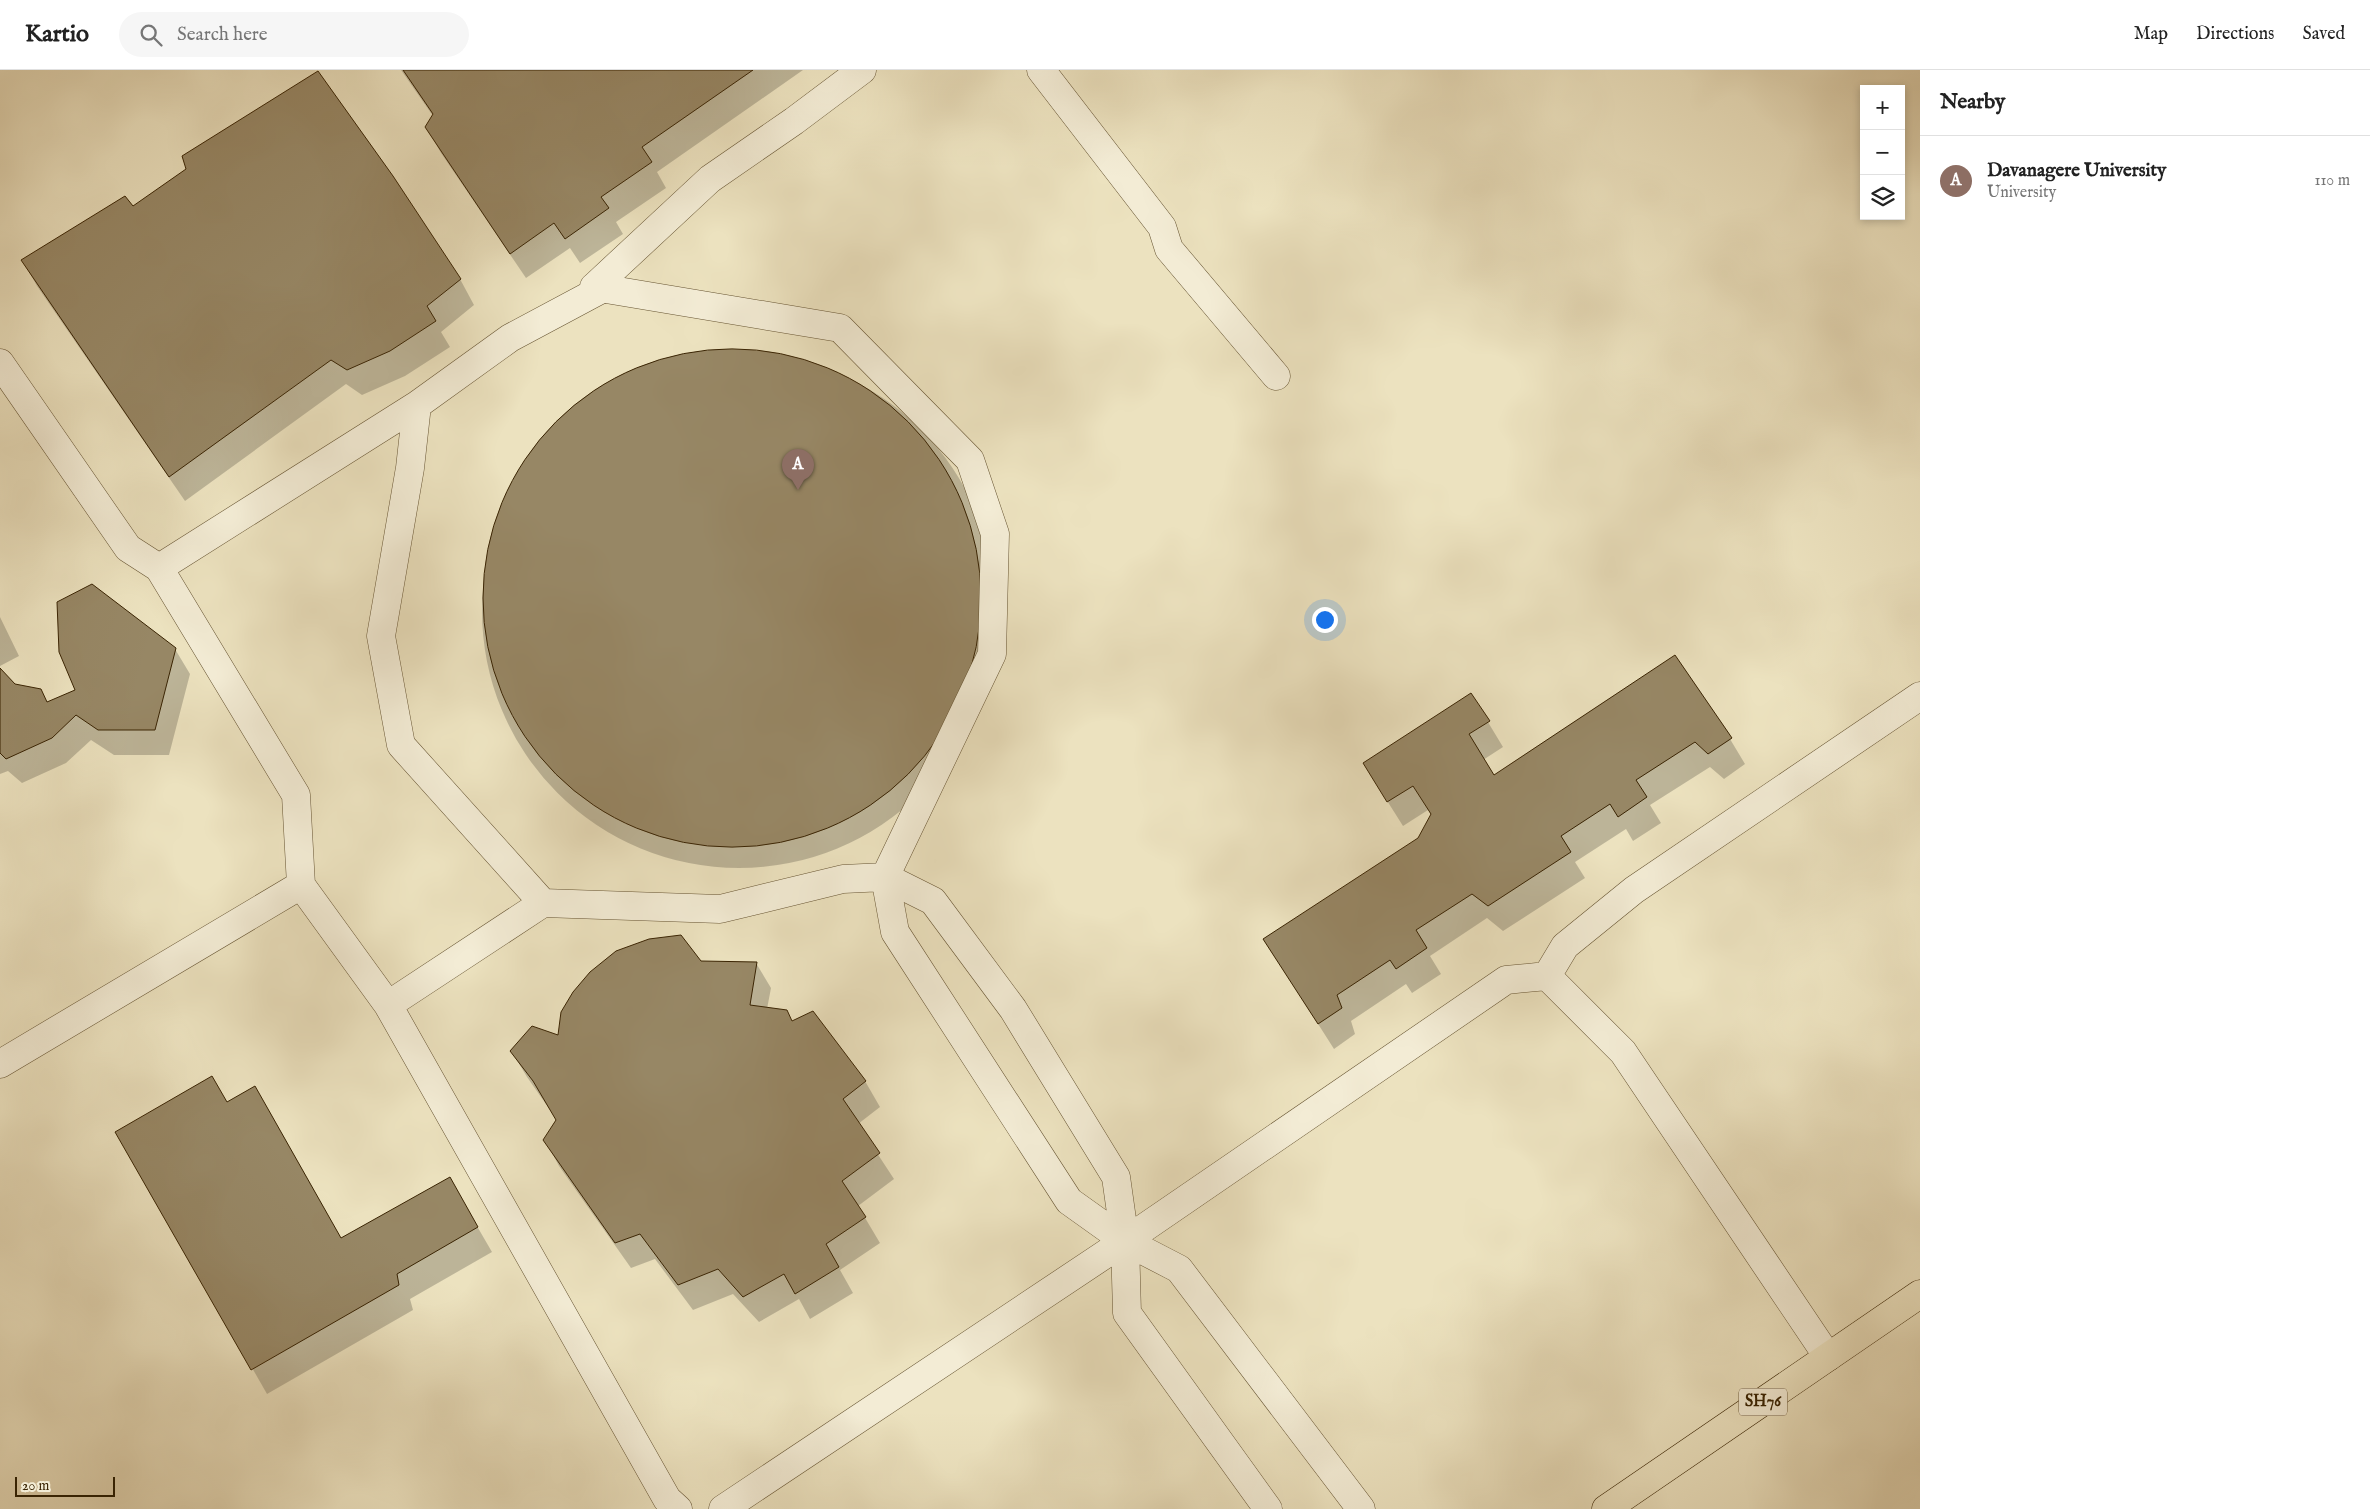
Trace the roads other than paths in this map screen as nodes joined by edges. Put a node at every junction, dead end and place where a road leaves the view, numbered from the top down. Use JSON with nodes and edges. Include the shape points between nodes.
{"nodes":[{"id":1,"x":862,"y":70,"type":"edge"},
{"id":2,"x":1041,"y":70,"type":"edge"},
{"id":3,"x":594,"y":287,"type":"junction"},
{"id":4,"x":0,"y":363,"type":"edge"},
{"id":5,"x":1276,"y":376,"type":"dead end"},
{"id":6,"x":417,"y":405,"type":"junction"},
{"id":7,"x":159,"y":568,"type":"junction"},
{"id":8,"x":1920,"y":696,"type":"edge"},
{"id":9,"x":885,"y":877,"type":"junction"},
{"id":10,"x":300,"y":884,"type":"junction"},
{"id":11,"x":543,"y":903,"type":"junction"},
{"id":12,"x":1547,"y":976,"type":"junction"},
{"id":13,"x":388,"y":1005,"type":"junction"},
{"id":14,"x":0,"y":1064,"type":"edge"},
{"id":15,"x":1125,"y":1241,"type":"junction"},
{"id":16,"x":1920,"y":1294,"type":"edge"},
{"id":17,"x":1828,"y":1357,"type":"junction"},
{"id":18,"x":678,"y":1509,"type":"edge"},
{"id":19,"x":723,"y":1509,"type":"edge"},
{"id":20,"x":1268,"y":1509,"type":"edge"},
{"id":21,"x":1361,"y":1509,"type":"edge"},
{"id":22,"x":1606,"y":1509,"type":"edge"}],
"edges":[{"from":1,"to":3,"type":"lane","via":[[710,179]]},
{"from":2,"to":5,"type":"lane","via":[[1162,227],[1169,249]]},
{"from":3,"to":6,"type":"lane","via":[[598,291],[510,338]]},
{"from":3,"to":9,"type":"lane","via":[[840,328],[970,460],[995,534],[992,654]]},
{"from":4,"to":7,"type":"lane","via":[[128,548]]},
{"from":6,"to":7,"type":"lane"},
{"from":6,"to":11,"type":"lane","via":[[410,468],[380,636],[401,745]]},
{"from":7,"to":10,"type":"lane","via":[[296,795]]},
{"from":8,"to":12,"type":"lane","via":[[1634,890],[1565,946]]},
{"from":9,"to":11,"type":"lane","via":[[843,878],[720,909]]},
{"from":9,"to":15,"type":"lane","via":[[894,932],[1069,1202]]},
{"from":9,"to":15,"type":"lane","via":[[933,901],[1013,1009],[1116,1177]]},
{"from":10,"to":13,"type":"lane"},
{"from":10,"to":14,"type":"lane"},
{"from":11,"to":13,"type":"lane"},
{"from":12,"to":15,"type":"lane","via":[[1506,980]]},
{"from":12,"to":17,"type":"lane","via":[[1623,1052]]},
{"from":13,"to":18,"type":"lane","via":[[667,1499]]},
{"from":15,"to":19,"type":"lane"},
{"from":15,"to":20,"type":"lane","via":[[1127,1313]]},
{"from":15,"to":21,"type":"lane","via":[[1179,1269]]},
{"from":16,"to":17,"type":"main road","number":"SH76"},
{"from":17,"to":22,"type":"main road","number":"SH76"}]}
